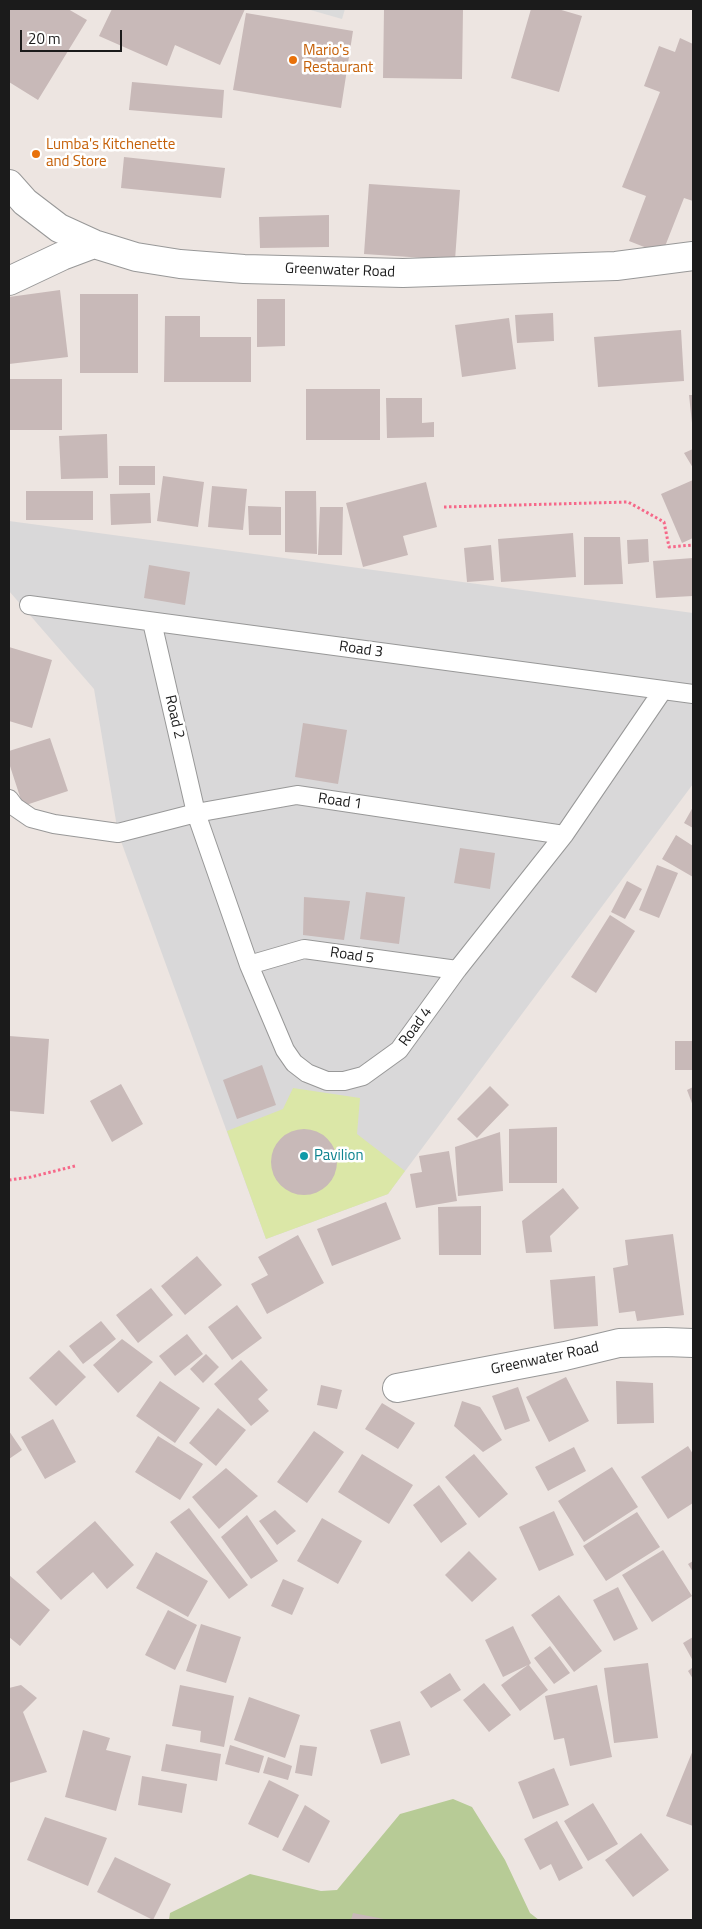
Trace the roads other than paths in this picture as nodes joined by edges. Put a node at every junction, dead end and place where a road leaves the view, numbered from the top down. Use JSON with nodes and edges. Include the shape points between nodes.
{"nodes":[{"id":1,"x":9,"y":184,"type":"edge"},
{"id":2,"x":94,"y":244,"type":"junction"},
{"id":3,"x":693,"y":256,"type":"edge"},
{"id":4,"x":9,"y":281,"type":"edge"},
{"id":5,"x":30,"y":604,"type":"dead end"},
{"id":6,"x":152,"y":622,"type":"junction"},
{"id":7,"x":662,"y":690,"type":"junction"},
{"id":8,"x":693,"y":694,"type":"edge"},
{"id":9,"x":9,"y":799,"type":"edge"},
{"id":10,"x":196,"y":812,"type":"junction"},
{"id":11,"x":564,"y":835,"type":"junction"},
{"id":12,"x":249,"y":965,"type":"junction"},
{"id":13,"x":457,"y":970,"type":"junction"},
{"id":14,"x":693,"y":1343,"type":"edge"},
{"id":15,"x":397,"y":1388,"type":"dead end"}],
"edges":[{"from":1,"to":2,"type":"street","name":"Greenwater Road","via":[[24,202],[58,228]]},
{"from":2,"to":3,"type":"street","name":"Greenwater Road","via":[[136,257],[180,264],[402,273],[616,266]]},
{"from":2,"to":4,"type":"street"},
{"from":5,"to":6,"type":"lane","name":"Road 3"},
{"from":6,"to":7,"type":"lane","name":"Road 3"},
{"from":6,"to":10,"type":"lane","name":"Road 2"},
{"from":7,"to":8,"type":"lane","name":"Road 3"},
{"from":7,"to":11,"type":"lane","name":"Road 4"},
{"from":9,"to":10,"type":"lane","name":"Road 1","via":[[31,818],[118,833]]},
{"from":10,"to":11,"type":"lane","name":"Road 1","via":[[297,796]]},
{"from":10,"to":12,"type":"lane","name":"Road 4"},
{"from":11,"to":13,"type":"lane","name":"Road 4"},
{"from":12,"to":13,"type":"lane","name":"Road 5","via":[[304,950]]},
{"from":12,"to":13,"type":"lane","name":"Road 4","via":[[285,1050],[306,1073],[327,1081],[363,1076],[399,1050]]},
{"from":14,"to":15,"type":"street","name":"Greenwater Road","via":[[619,1343]]}]}
